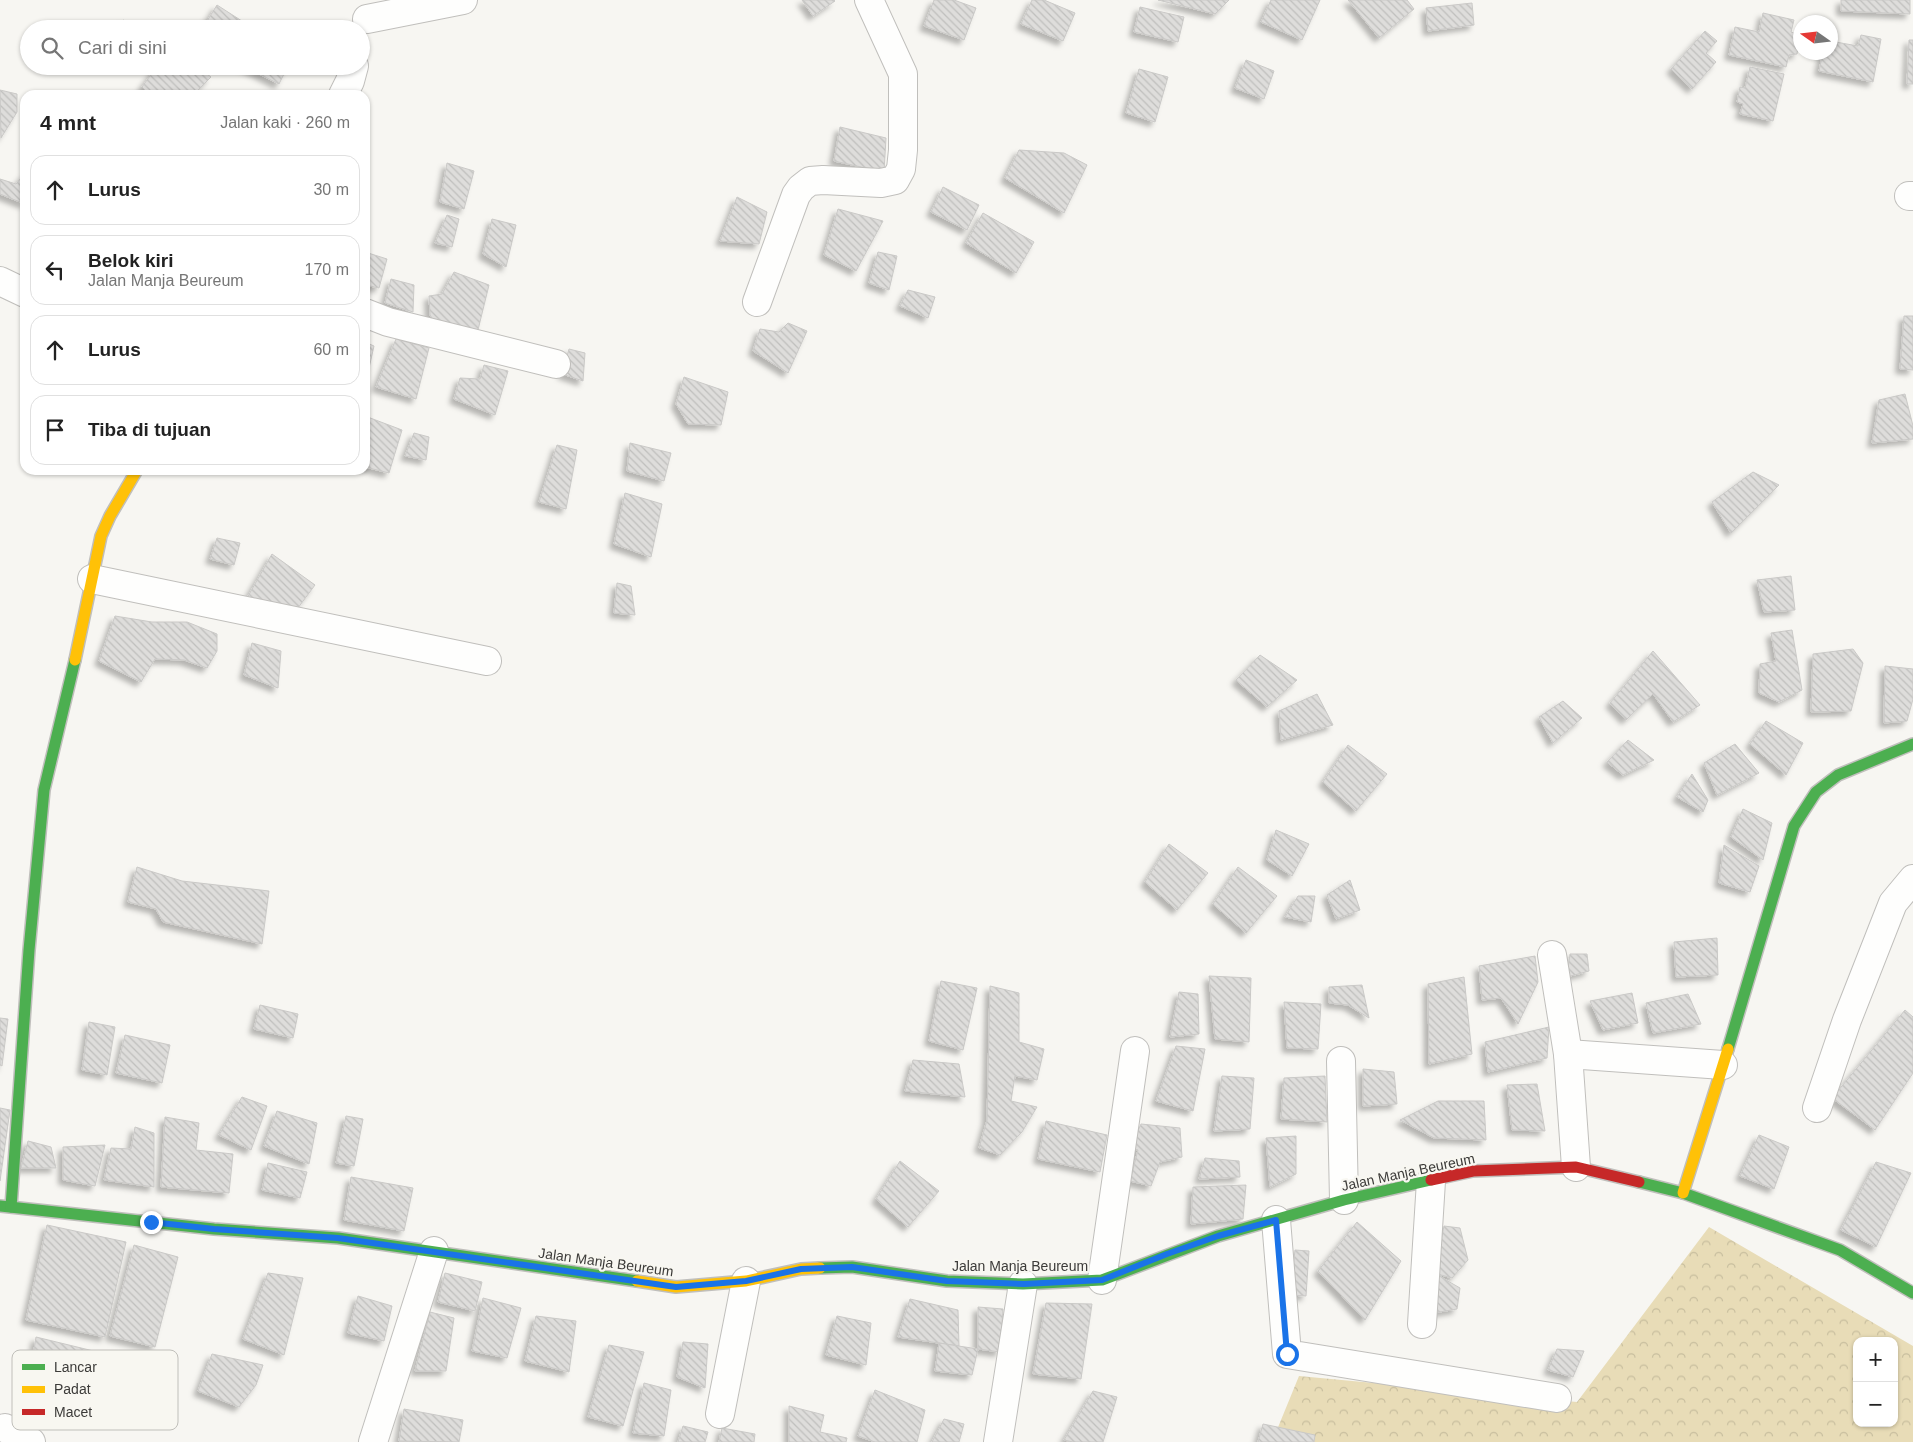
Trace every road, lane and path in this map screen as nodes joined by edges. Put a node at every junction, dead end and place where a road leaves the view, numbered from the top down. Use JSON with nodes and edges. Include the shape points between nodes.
{"nodes":[{"id":1,"x":464,"y":0,"type":"edge"},
{"id":2,"x":871,"y":1,"type":"edge"},
{"id":3,"x":364,"y":20,"type":"edge"},
{"id":4,"x":352,"y":75,"type":"edge"},
{"id":5,"x":346,"y":90,"type":"edge"},
{"id":6,"x":0,"y":281,"type":"edge"},
{"id":7,"x":20,"y":291,"type":"edge"},
{"id":8,"x":757,"y":302,"type":"dead end"},
{"id":9,"x":370,"y":315,"type":"edge"},
{"id":10,"x":556,"y":364,"type":"dead end"},
{"id":11,"x":134,"y":475,"type":"edge"},
{"id":12,"x":92,"y":579,"type":"junction"},
{"id":13,"x":487,"y":661,"type":"dead end"},
{"id":14,"x":1913,"y":744,"type":"edge"},
{"id":15,"x":1913,"y":879,"type":"edge"},
{"id":16,"x":1552,"y":955,"type":"dead end"},
{"id":17,"x":1135,"y":1051,"type":"dead end"},
{"id":18,"x":1568,"y":1054,"type":"junction"},
{"id":19,"x":1341,"y":1061,"type":"dead end"},
{"id":20,"x":1723,"y":1065,"type":"junction"},
{"id":21,"x":1817,"y":1108,"type":"dead end"},
{"id":22,"x":1576,"y":1167,"type":"junction"},
{"id":23,"x":1432,"y":1181,"type":"junction"},
{"id":24,"x":1683,"y":1193,"type":"junction"},
{"id":25,"x":1344,"y":1200,"type":"junction"},
{"id":26,"x":6,"y":1207,"type":"edge"},
{"id":27,"x":1276,"y":1220,"type":"junction"},
{"id":28,"x":434,"y":1251,"type":"junction"},
{"id":29,"x":1102,"y":1280,"type":"junction"},
{"id":30,"x":746,"y":1281,"type":"junction"},
{"id":31,"x":1024,"y":1284,"type":"junction"},
{"id":32,"x":1913,"y":1292,"type":"edge"},
{"id":33,"x":1422,"y":1324,"type":"dead end"},
{"id":34,"x":1557,"y":1398,"type":"dead end"},
{"id":35,"x":720,"y":1414,"type":"dead end"},
{"id":36,"x":6,"y":1428,"type":"dead end"},
{"id":37,"x":31,"y":1442,"type":"edge"},
{"id":38,"x":372,"y":1442,"type":"edge"},
{"id":39,"x":998,"y":1442,"type":"edge"}],
"edges":[{"from":1,"to":3,"type":"street"},
{"from":2,"to":8,"type":"street","via":[[903,74],[901,169],[895,180],[881,183],[823,180],[810,182],[801,188]]},
{"from":4,"to":5,"type":"street"},
{"from":6,"to":7,"type":"street"},
{"from":9,"to":10,"type":"street"},
{"from":11,"to":12,"type":"street","via":[[101,536]]},
{"from":12,"to":13,"type":"street"},
{"from":12,"to":26,"type":"street","via":[[44,790]]},
{"from":14,"to":20,"type":"street","via":[[1838,775],[1816,792],[1794,826]]},
{"from":15,"to":21,"type":"street","via":[[1893,903]]},
{"from":16,"to":18,"type":"street"},
{"from":17,"to":29,"type":"street"},
{"from":18,"to":20,"type":"street"},
{"from":18,"to":22,"type":"street"},
{"from":19,"to":25,"type":"street"},
{"from":20,"to":24,"type":"street"},
{"from":22,"to":23,"type":"street","name":"Jalan Manja Beureum","via":[[1472,1171]]},
{"from":22,"to":24,"type":"street","name":"Jalan Manja Beureum"},
{"from":23,"to":25,"type":"street","name":"Jalan Manja Beureum"},
{"from":23,"to":33,"type":"street"},
{"from":24,"to":32,"type":"street","name":"Jalan Manja Beureum","via":[[1840,1250]]},
{"from":25,"to":27,"type":"street","name":"Jalan Manja Beureum"},
{"from":26,"to":28,"type":"street","name":"Jalan Manja Beureum","via":[[214,1229],[338,1238]]},
{"from":27,"to":29,"type":"street","name":"Jalan Manja Beureum","via":[[1218,1236]]},
{"from":27,"to":34,"type":"street","via":[[1287,1354]]},
{"from":28,"to":30,"type":"street","name":"Jalan Manja Beureum","via":[[676,1287]]},
{"from":28,"to":38,"type":"street"},
{"from":29,"to":31,"type":"street","name":"Jalan Manja Beureum"},
{"from":30,"to":31,"type":"street","name":"Jalan Manja Beureum","via":[[801,1269],[852,1267],[947,1281]]},
{"from":30,"to":35,"type":"street"},
{"from":31,"to":39,"type":"street"},
{"from":36,"to":37,"type":"street"}]}
